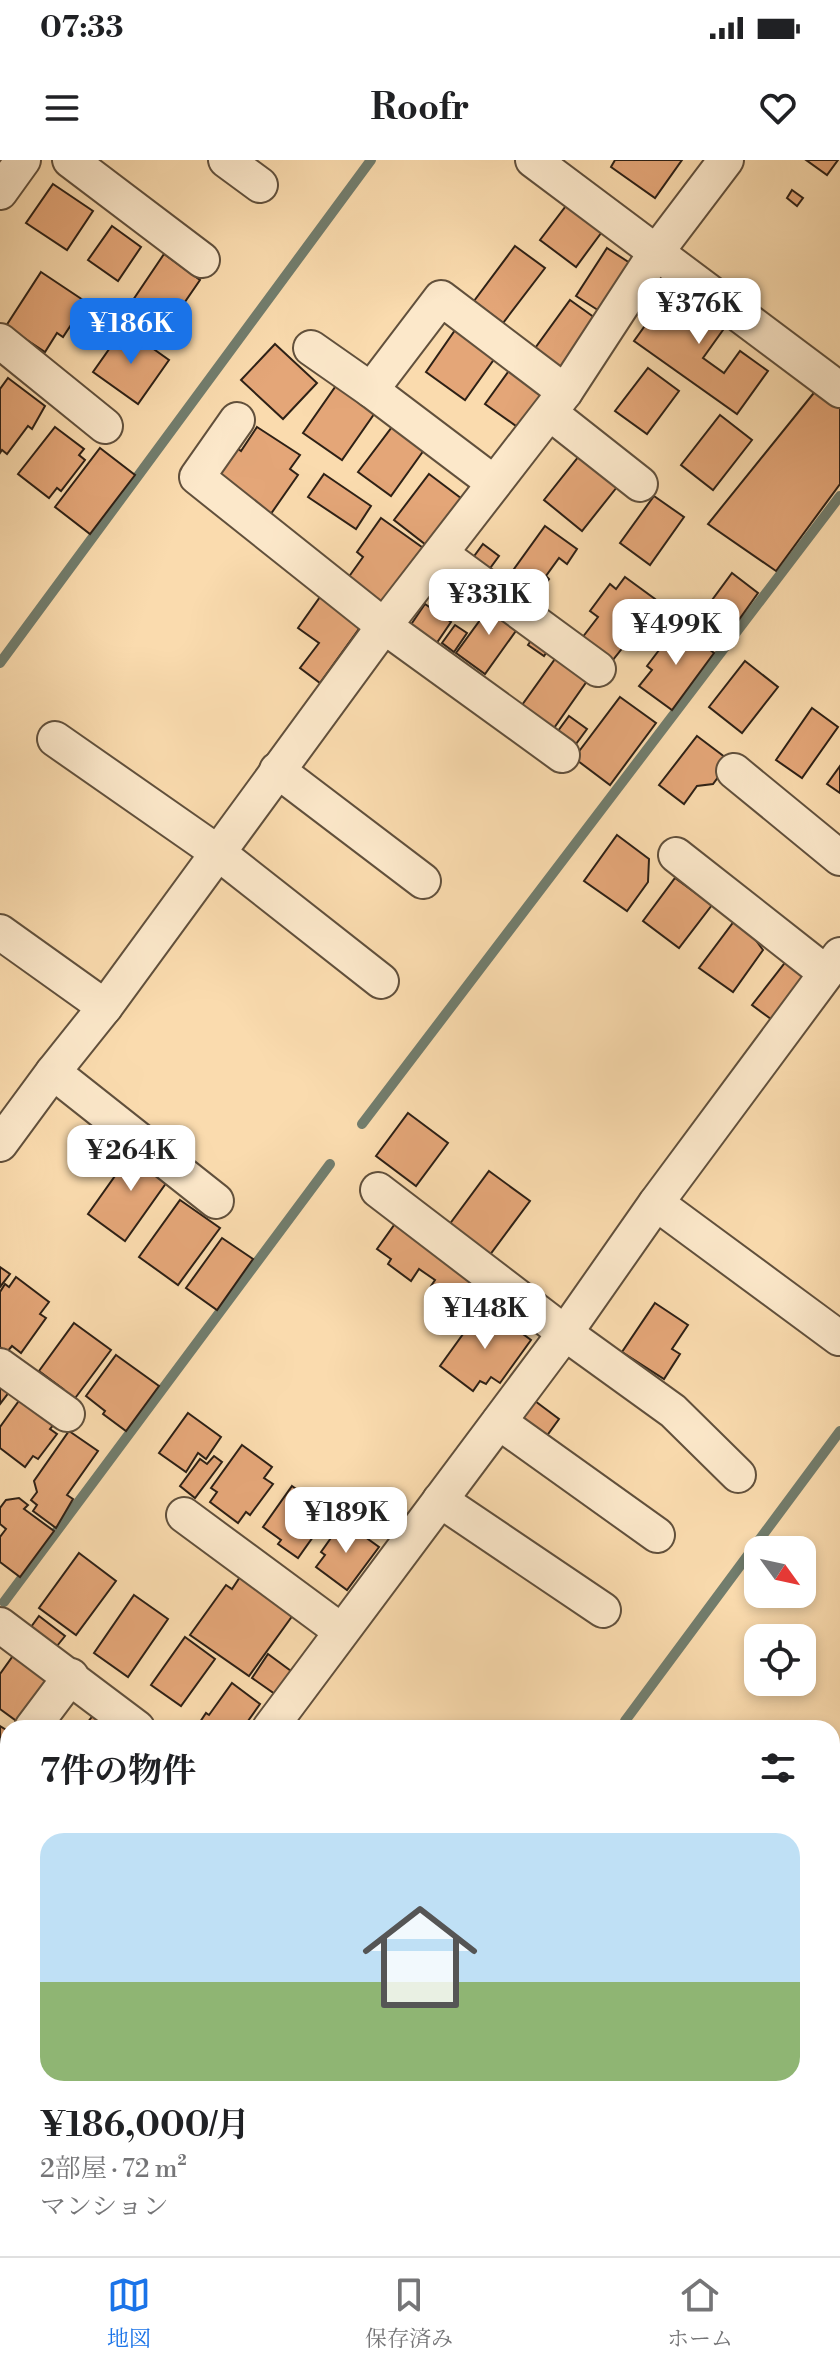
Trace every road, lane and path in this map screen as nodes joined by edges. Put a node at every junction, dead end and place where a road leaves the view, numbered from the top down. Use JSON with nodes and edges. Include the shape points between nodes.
{"nodes":[{"id":1,"x":23,"y":160,"type":"edge"},
{"id":2,"x":70,"y":160,"type":"edge"},
{"id":3,"x":226,"y":160,"type":"edge"},
{"id":4,"x":533,"y":160,"type":"edge"},
{"id":5,"x":726,"y":160,"type":"edge"},
{"id":6,"x":260,"y":185,"type":"dead end"},
{"id":7,"x":0,"y":192,"type":"edge"},
{"id":8,"x":657,"y":251,"type":"junction"},
{"id":9,"x":202,"y":260,"type":"dead end"},
{"id":10,"x":0,"y":341,"type":"edge"},
{"id":11,"x":311,"y":348,"type":"dead end"},
{"id":12,"x":371,"y":390,"type":"junction"},
{"id":13,"x":840,"y":390,"type":"edge"},
{"id":14,"x":558,"y":402,"type":"junction"},
{"id":15,"x":237,"y":420,"type":"dead end"},
{"id":16,"x":105,"y":426,"type":"dead end"},
{"id":17,"x":494,"y":483,"type":"junction"},
{"id":18,"x":640,"y":484,"type":"dead end"},
{"id":19,"x":441,"y":554,"type":"junction"},
{"id":20,"x":384,"y":626,"type":"junction"},
{"id":21,"x":598,"y":669,"type":"dead end"},
{"id":22,"x":55,"y":739,"type":"dead end"},
{"id":23,"x":562,"y":755,"type":"dead end"},
{"id":24,"x":277,"y":770,"type":"junction"},
{"id":25,"x":734,"y":771,"type":"dead end"},
{"id":26,"x":217,"y":852,"type":"junction"},
{"id":27,"x":676,"y":855,"type":"dead end"},
{"id":28,"x":840,"y":858,"type":"edge"},
{"id":29,"x":423,"y":881,"type":"dead end"},
{"id":30,"x":0,"y":932,"type":"edge"},
{"id":31,"x":833,"y":964,"type":"edge"},
{"id":32,"x":381,"y":981,"type":"dead end"},
{"id":33,"x":105,"y":1007,"type":"junction"},
{"id":34,"x":53,"y":1072,"type":"junction"},
{"id":35,"x":0,"y":1144,"type":"edge"},
{"id":36,"x":378,"y":1190,"type":"dead end"},
{"id":37,"x":216,"y":1201,"type":"dead end"},
{"id":38,"x":656,"y":1203,"type":"junction"},
{"id":39,"x":565,"y":1333,"type":"junction"},
{"id":40,"x":839,"y":1338,"type":"edge"},
{"id":41,"x":0,"y":1366,"type":"edge"},
{"id":42,"x":67,"y":1414,"type":"dead end"},
{"id":43,"x":499,"y":1422,"type":"junction"},
{"id":44,"x":738,"y":1475,"type":"dead end"},
{"id":45,"x":440,"y":1500,"type":"junction"},
{"id":46,"x":184,"y":1515,"type":"dead end"},
{"id":47,"x":657,"y":1535,"type":"dead end"},
{"id":48,"x":603,"y":1610,"type":"dead end"},
{"id":49,"x":0,"y":1625,"type":"edge"},
{"id":50,"x":341,"y":1631,"type":"junction"},
{"id":51,"x":71,"y":1676,"type":"junction"},
{"id":52,"x":38,"y":1720,"type":"edge"},
{"id":53,"x":127,"y":1720,"type":"edge"},
{"id":54,"x":276,"y":1720,"type":"edge"}],
"edges":[{"from":1,"to":7,"type":"street"},
{"from":2,"to":9,"type":"street"},
{"from":3,"to":6,"type":"street"},
{"from":4,"to":8,"type":"street"},
{"from":5,"to":8,"type":"street"},
{"from":8,"to":13,"type":"street"},
{"from":8,"to":14,"type":"street"},
{"from":10,"to":16,"type":"street"},
{"from":11,"to":12,"type":"street"},
{"from":12,"to":14,"type":"street","via":[[441,298]]},
{"from":12,"to":17,"type":"street"},
{"from":14,"to":17,"type":"street"},
{"from":14,"to":18,"type":"street"},
{"from":15,"to":20,"type":"street","via":[[197,477]]},
{"from":17,"to":19,"type":"street"},
{"from":19,"to":20,"type":"street"},
{"from":19,"to":21,"type":"street"},
{"from":20,"to":23,"type":"street"},
{"from":20,"to":24,"type":"street"},
{"from":22,"to":26,"type":"street"},
{"from":24,"to":26,"type":"street"},
{"from":24,"to":29,"type":"street"},
{"from":25,"to":28,"type":"street"},
{"from":26,"to":32,"type":"street"},
{"from":26,"to":33,"type":"street"},
{"from":27,"to":31,"type":"street"},
{"from":30,"to":33,"type":"street"},
{"from":31,"to":38,"type":"street"},
{"from":33,"to":34,"type":"street"},
{"from":34,"to":35,"type":"street"},
{"from":34,"to":37,"type":"street"},
{"from":36,"to":39,"type":"street"},
{"from":38,"to":39,"type":"street"},
{"from":38,"to":40,"type":"street"},
{"from":39,"to":43,"type":"street"},
{"from":39,"to":44,"type":"street","via":[[673,1411]]},
{"from":41,"to":42,"type":"street"},
{"from":43,"to":45,"type":"street"},
{"from":43,"to":47,"type":"street"},
{"from":45,"to":48,"type":"street"},
{"from":45,"to":50,"type":"street"},
{"from":46,"to":50,"type":"street"},
{"from":49,"to":51,"type":"street"},
{"from":50,"to":54,"type":"street"},
{"from":51,"to":52,"type":"street"},
{"from":51,"to":53,"type":"street"}]}
